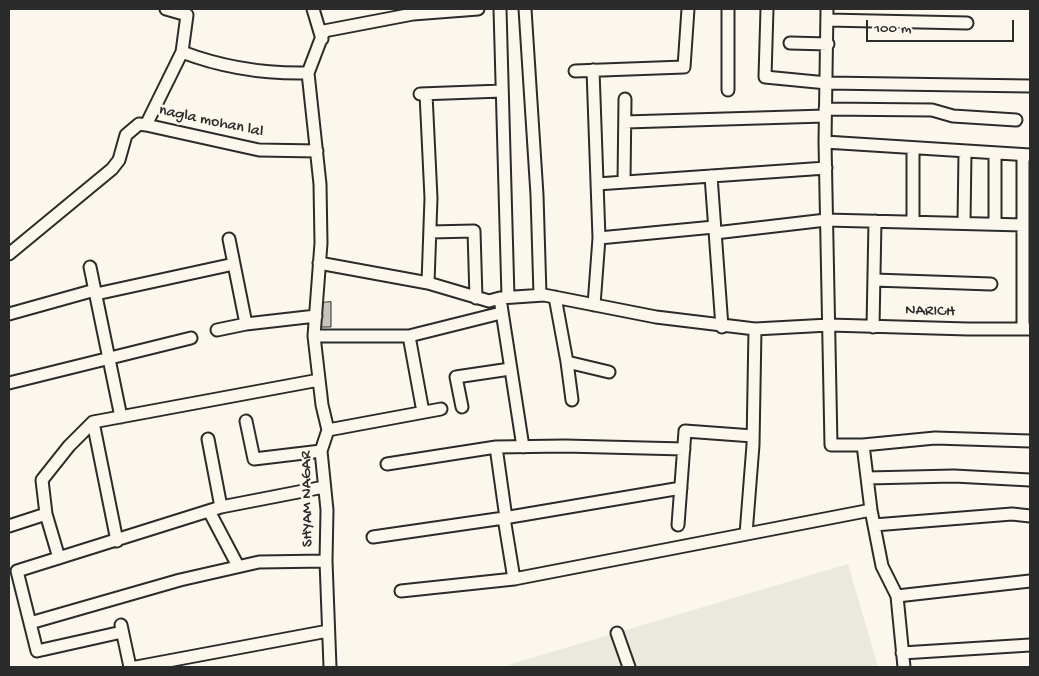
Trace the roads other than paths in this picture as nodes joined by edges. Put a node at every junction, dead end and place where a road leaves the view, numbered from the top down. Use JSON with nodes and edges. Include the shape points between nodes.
{"nodes":[{"id":1,"x":166,"y":9,"type":"edge"},
{"id":2,"x":313,"y":9,"type":"edge"},
{"id":3,"x":478,"y":9,"type":"edge"},
{"id":4,"x":500,"y":9,"type":"edge"},
{"id":5,"x":525,"y":9,"type":"edge"},
{"id":6,"x":688,"y":9,"type":"edge"},
{"id":7,"x":728,"y":9,"type":"edge"},
{"id":8,"x":767,"y":9,"type":"edge"},
{"id":9,"x":188,"y":12,"type":"edge"},
{"id":10,"x":827,"y":15,"type":"edge"},
{"id":11,"x":967,"y":23,"type":"dead end"},
{"id":12,"x":322,"y":39,"type":"junction"},
{"id":13,"x":790,"y":43,"type":"dead end"},
{"id":14,"x":828,"y":44,"type":"junction"},
{"id":15,"x":182,"y":52,"type":"junction"},
{"id":16,"x":593,"y":70,"type":"junction"},
{"id":17,"x":576,"y":71,"type":"dead end"},
{"id":18,"x":308,"y":73,"type":"junction"},
{"id":19,"x":827,"y":83,"type":"junction"},
{"id":20,"x":1030,"y":86,"type":"edge"},
{"id":21,"x":728,"y":90,"type":"dead end"},
{"id":22,"x":502,"y":91,"type":"junction"},
{"id":23,"x":625,"y":99,"type":"dead end"},
{"id":24,"x":825,"y":112,"type":"junction"},
{"id":25,"x":1016,"y":120,"type":"dead end"},
{"id":26,"x":624,"y":122,"type":"junction"},
{"id":27,"x":146,"y":125,"type":"junction"},
{"id":28,"x":825,"y":142,"type":"junction"},
{"id":29,"x":913,"y":149,"type":"junction"},
{"id":30,"x":318,"y":151,"type":"junction"},
{"id":31,"x":965,"y":152,"type":"junction"},
{"id":32,"x":995,"y":154,"type":"junction"},
{"id":33,"x":1026,"y":155,"type":"edge"},
{"id":34,"x":826,"y":168,"type":"junction"},
{"id":35,"x":711,"y":176,"type":"junction"},
{"id":36,"x":624,"y":182,"type":"junction"},
{"id":37,"x":597,"y":184,"type":"junction"},
{"id":38,"x":1027,"y":188,"type":"edge"},
{"id":39,"x":826,"y":220,"type":"junction"},
{"id":40,"x":875,"y":221,"type":"junction"},
{"id":41,"x":913,"y":222,"type":"junction"},
{"id":42,"x":964,"y":223,"type":"junction"},
{"id":43,"x":995,"y":224,"type":"junction"},
{"id":44,"x":1023,"y":225,"type":"junction"},
{"id":45,"x":715,"y":230,"type":"junction"},
{"id":46,"x":430,"y":232,"type":"junction"},
{"id":47,"x":599,"y":238,"type":"junction"},
{"id":48,"x":229,"y":239,"type":"dead end"},
{"id":49,"x":9,"y":254,"type":"edge"},
{"id":50,"x":319,"y":263,"type":"junction"},
{"id":51,"x":234,"y":264,"type":"junction"},
{"id":52,"x":90,"y":267,"type":"dead end"},
{"id":53,"x":1027,"y":272,"type":"edge"},
{"id":54,"x":874,"y":280,"type":"junction"},
{"id":55,"x":428,"y":283,"type":"junction"},
{"id":56,"x":991,"y":284,"type":"dead end"},
{"id":57,"x":95,"y":292,"type":"junction"},
{"id":58,"x":540,"y":295,"type":"junction"},
{"id":59,"x":555,"y":297,"type":"junction"},
{"id":60,"x":476,"y":298,"type":"junction"},
{"id":61,"x":504,"y":298,"type":"junction"},
{"id":62,"x":594,"y":305,"type":"junction"},
{"id":63,"x":502,"y":312,"type":"junction"},
{"id":64,"x":9,"y":314,"type":"edge"},
{"id":65,"x":316,"y":316,"type":"junction"},
{"id":66,"x":246,"y":324,"type":"junction"},
{"id":67,"x":829,"y":325,"type":"junction"},
{"id":68,"x":873,"y":326,"type":"junction"},
{"id":69,"x":722,"y":327,"type":"junction"},
{"id":70,"x":755,"y":329,"type":"junction"},
{"id":71,"x":1027,"y":329,"type":"edge"},
{"id":72,"x":217,"y":330,"type":"dead end"},
{"id":73,"x":314,"y":336,"type":"junction"},
{"id":74,"x":408,"y":336,"type":"junction"},
{"id":75,"x":191,"y":338,"type":"dead end"},
{"id":76,"x":109,"y":359,"type":"junction"},
{"id":77,"x":567,"y":362,"type":"junction"},
{"id":78,"x":510,"y":369,"type":"junction"},
{"id":79,"x":609,"y":372,"type":"dead end"},
{"id":80,"x":319,"y":380,"type":"junction"},
{"id":81,"x":9,"y":383,"type":"edge"},
{"id":82,"x":572,"y":400,"type":"dead end"},
{"id":83,"x":462,"y":406,"type":"dead end"},
{"id":84,"x":441,"y":409,"type":"dead end"},
{"id":85,"x":422,"y":412,"type":"junction"},
{"id":86,"x":121,"y":417,"type":"junction"},
{"id":87,"x":246,"y":421,"type":"dead end"},
{"id":88,"x":93,"y":422,"type":"junction"},
{"id":89,"x":328,"y":430,"type":"junction"},
{"id":90,"x":753,"y":436,"type":"junction"},
{"id":91,"x":208,"y":439,"type":"dead end"},
{"id":92,"x":1030,"y":441,"type":"edge"},
{"id":93,"x":863,"y":446,"type":"junction"},
{"id":94,"x":496,"y":447,"type":"junction"},
{"id":95,"x":523,"y":447,"type":"junction"},
{"id":96,"x":684,"y":449,"type":"junction"},
{"id":97,"x":321,"y":451,"type":"junction"},
{"id":98,"x":387,"y":464,"type":"dead end"},
{"id":99,"x":867,"y":478,"type":"junction"},
{"id":100,"x":1030,"y":480,"type":"edge"},
{"id":101,"x":324,"y":487,"type":"junction"},
{"id":102,"x":681,"y":488,"type":"junction"},
{"id":103,"x":215,"y":509,"type":"junction"},
{"id":104,"x":871,"y":510,"type":"junction"},
{"id":105,"x":46,"y":514,"type":"junction"},
{"id":106,"x":1030,"y":516,"type":"edge"},
{"id":107,"x":505,"y":518,"type":"junction"},
{"id":108,"x":678,"y":525,"type":"dead end"},
{"id":109,"x":874,"y":525,"type":"junction"},
{"id":110,"x":9,"y":526,"type":"edge"},
{"id":111,"x":746,"y":534,"type":"junction"},
{"id":112,"x":374,"y":537,"type":"dead end"},
{"id":113,"x":116,"y":541,"type":"junction"},
{"id":114,"x":59,"y":558,"type":"junction"},
{"id":115,"x":326,"y":561,"type":"junction"},
{"id":116,"x":238,"y":566,"type":"junction"},
{"id":117,"x":514,"y":579,"type":"junction"},
{"id":118,"x":1030,"y":581,"type":"edge"},
{"id":119,"x":401,"y":592,"type":"dead end"},
{"id":120,"x":897,"y":596,"type":"junction"},
{"id":121,"x":30,"y":623,"type":"junction"},
{"id":122,"x":328,"y":631,"type":"junction"},
{"id":123,"x":618,"y":632,"type":"dead end"},
{"id":124,"x":1030,"y":645,"type":"edge"},
{"id":125,"x":902,"y":653,"type":"junction"},
{"id":126,"x":130,"y":667,"type":"edge"},
{"id":127,"x":136,"y":667,"type":"edge"},
{"id":128,"x":330,"y":667,"type":"edge"},
{"id":129,"x":628,"y":667,"type":"edge"},
{"id":130,"x":904,"y":667,"type":"edge"}],
"edges":[{"from":1,"to":9,"type":"street"},
{"from":2,"to":12,"type":"street"},
{"from":3,"to":12,"type":"street","via":[[412,14],[324,31]]},
{"from":4,"to":22,"type":"street"},
{"from":5,"to":58,"type":"street","via":[[538,194]]},
{"from":6,"to":16,"type":"street","via":[[684,67]]},
{"from":7,"to":21,"type":"street"},
{"from":8,"to":19,"type":"street","via":[[765,77]]},
{"from":9,"to":15,"type":"street","name":"nagla mohan lal"},
{"from":10,"to":11,"type":"street"},
{"from":10,"to":14,"type":"street"},
{"from":12,"to":18,"type":"street"},
{"from":13,"to":14,"type":"street"},
{"from":14,"to":19,"type":"street"},
{"from":15,"to":18,"type":"street","via":[[240,70],[273,74]]},
{"from":15,"to":27,"type":"street","name":"nagla mohan lal"},
{"from":16,"to":17,"type":"street"},
{"from":16,"to":37,"type":"street"},
{"from":18,"to":30,"type":"street"},
{"from":19,"to":20,"type":"street"},
{"from":19,"to":24,"type":"street"},
{"from":22,"to":46,"type":"street","via":[[422,94],[431,198]]},
{"from":22,"to":61,"type":"street"},
{"from":23,"to":26,"type":"street"},
{"from":24,"to":25,"type":"street","via":[[932,110],[953,116]]},
{"from":24,"to":26,"type":"street"},
{"from":24,"to":28,"type":"street"},
{"from":26,"to":36,"type":"street"},
{"from":27,"to":30,"type":"street","name":"nagla mohan lal","via":[[259,150]]},
{"from":27,"to":49,"type":"street","via":[[138,124],[126,135],[119,160],[97,184]]},
{"from":28,"to":29,"type":"street"},
{"from":28,"to":34,"type":"street"},
{"from":29,"to":31,"type":"street"},
{"from":29,"to":41,"type":"street"},
{"from":30,"to":50,"type":"street","name":"SHYAM NAGAR"},
{"from":31,"to":32,"type":"street"},
{"from":31,"to":42,"type":"street"},
{"from":32,"to":33,"type":"street"},
{"from":32,"to":43,"type":"street"},
{"from":33,"to":38,"type":"street"},
{"from":34,"to":35,"type":"street"},
{"from":34,"to":39,"type":"street"},
{"from":35,"to":36,"type":"street"},
{"from":35,"to":45,"type":"street"},
{"from":36,"to":37,"type":"street"},
{"from":37,"to":47,"type":"street"},
{"from":38,"to":44,"type":"street"},
{"from":39,"to":40,"type":"street"},
{"from":39,"to":45,"type":"street"},
{"from":39,"to":67,"type":"street"},
{"from":40,"to":41,"type":"street"},
{"from":40,"to":54,"type":"street"},
{"from":41,"to":42,"type":"street"},
{"from":42,"to":43,"type":"street"},
{"from":43,"to":44,"type":"street"},
{"from":44,"to":53,"type":"street"},
{"from":45,"to":47,"type":"street"},
{"from":45,"to":69,"type":"street"},
{"from":46,"to":55,"type":"street"},
{"from":46,"to":60,"type":"street","via":[[474,231]]},
{"from":47,"to":62,"type":"street"},
{"from":48,"to":51,"type":"street"},
{"from":50,"to":55,"type":"street","name":"NARICH"},
{"from":50,"to":65,"type":"street","name":"SHYAM NAGAR"},
{"from":51,"to":57,"type":"street"},
{"from":51,"to":66,"type":"street"},
{"from":52,"to":57,"type":"street"},
{"from":53,"to":71,"type":"street"},
{"from":54,"to":56,"type":"street"},
{"from":54,"to":68,"type":"street"},
{"from":55,"to":60,"type":"street","name":"NARICH"},
{"from":57,"to":64,"type":"street"},
{"from":57,"to":76,"type":"street"},
{"from":58,"to":59,"type":"street","name":"NARICH"},
{"from":58,"to":61,"type":"street","name":"NARICH"},
{"from":59,"to":62,"type":"street","name":"NARICH"},
{"from":59,"to":77,"type":"street"},
{"from":60,"to":61,"type":"street","name":"NARICH","via":[[489,301]]},
{"from":61,"to":63,"type":"street"},
{"from":62,"to":69,"type":"street","name":"NARICH"},
{"from":63,"to":74,"type":"street"},
{"from":63,"to":78,"type":"street"},
{"from":65,"to":66,"type":"street"},
{"from":65,"to":73,"type":"street","name":"SHYAM NAGAR"},
{"from":66,"to":72,"type":"street"},
{"from":67,"to":68,"type":"street","name":"NARICH"},
{"from":67,"to":70,"type":"street","name":"NARICH"},
{"from":67,"to":93,"type":"street","via":[[831,445]]},
{"from":68,"to":71,"type":"street","name":"NARICH"},
{"from":69,"to":70,"type":"street","name":"NARICH"},
{"from":70,"to":90,"type":"street"},
{"from":73,"to":74,"type":"street"},
{"from":73,"to":80,"type":"street","name":"SHYAM NAGAR"},
{"from":74,"to":85,"type":"street"},
{"from":75,"to":76,"type":"street"},
{"from":76,"to":81,"type":"street"},
{"from":76,"to":86,"type":"street"},
{"from":77,"to":79,"type":"street"},
{"from":77,"to":82,"type":"street"},
{"from":78,"to":83,"type":"street","via":[[456,377]]},
{"from":78,"to":95,"type":"street"},
{"from":80,"to":86,"type":"street"},
{"from":80,"to":89,"type":"street","name":"SHYAM NAGAR"},
{"from":84,"to":85,"type":"street"},
{"from":85,"to":89,"type":"street"},
{"from":86,"to":88,"type":"street"},
{"from":87,"to":97,"type":"street","via":[[254,459]]},
{"from":88,"to":105,"type":"street","via":[[42,480]]},
{"from":88,"to":113,"type":"street"},
{"from":89,"to":97,"type":"street","name":"SHYAM NAGAR"},
{"from":90,"to":96,"type":"street","via":[[685,431]]},
{"from":90,"to":111,"type":"street"},
{"from":91,"to":103,"type":"street"},
{"from":92,"to":93,"type":"street","via":[[935,438]]},
{"from":93,"to":99,"type":"street"},
{"from":94,"to":95,"type":"street"},
{"from":94,"to":98,"type":"street"},
{"from":94,"to":107,"type":"street"},
{"from":95,"to":96,"type":"street"},
{"from":96,"to":102,"type":"street"},
{"from":97,"to":101,"type":"street","name":"SHYAM NAGAR"},
{"from":99,"to":100,"type":"street","via":[[954,476]]},
{"from":99,"to":104,"type":"street"},
{"from":101,"to":103,"type":"street"},
{"from":101,"to":115,"type":"street","name":"SHYAM NAGAR"},
{"from":102,"to":107,"type":"street"},
{"from":102,"to":108,"type":"street"},
{"from":103,"to":113,"type":"street"},
{"from":103,"to":116,"type":"street"},
{"from":104,"to":109,"type":"street"},
{"from":104,"to":111,"type":"street"},
{"from":105,"to":110,"type":"street"},
{"from":105,"to":114,"type":"street"},
{"from":106,"to":109,"type":"street","via":[[1012,514]]},
{"from":107,"to":112,"type":"street"},
{"from":107,"to":117,"type":"street"},
{"from":109,"to":120,"type":"street","via":[[882,566]]},
{"from":111,"to":117,"type":"street"},
{"from":113,"to":114,"type":"street"},
{"from":114,"to":121,"type":"street","via":[[17,571]]},
{"from":115,"to":116,"type":"street","via":[[259,562]]},
{"from":115,"to":122,"type":"street","name":"SHYAM NAGAR"},
{"from":116,"to":121,"type":"street"},
{"from":117,"to":119,"type":"street"},
{"from":118,"to":120,"type":"street"},
{"from":120,"to":125,"type":"street"},
{"from":121,"to":126,"type":"street","via":[[37,651],[121,629]]},
{"from":122,"to":127,"type":"street"},
{"from":122,"to":128,"type":"street","name":"SHYAM NAGAR"},
{"from":123,"to":129,"type":"street"},
{"from":124,"to":125,"type":"street"},
{"from":125,"to":130,"type":"street"}]}
